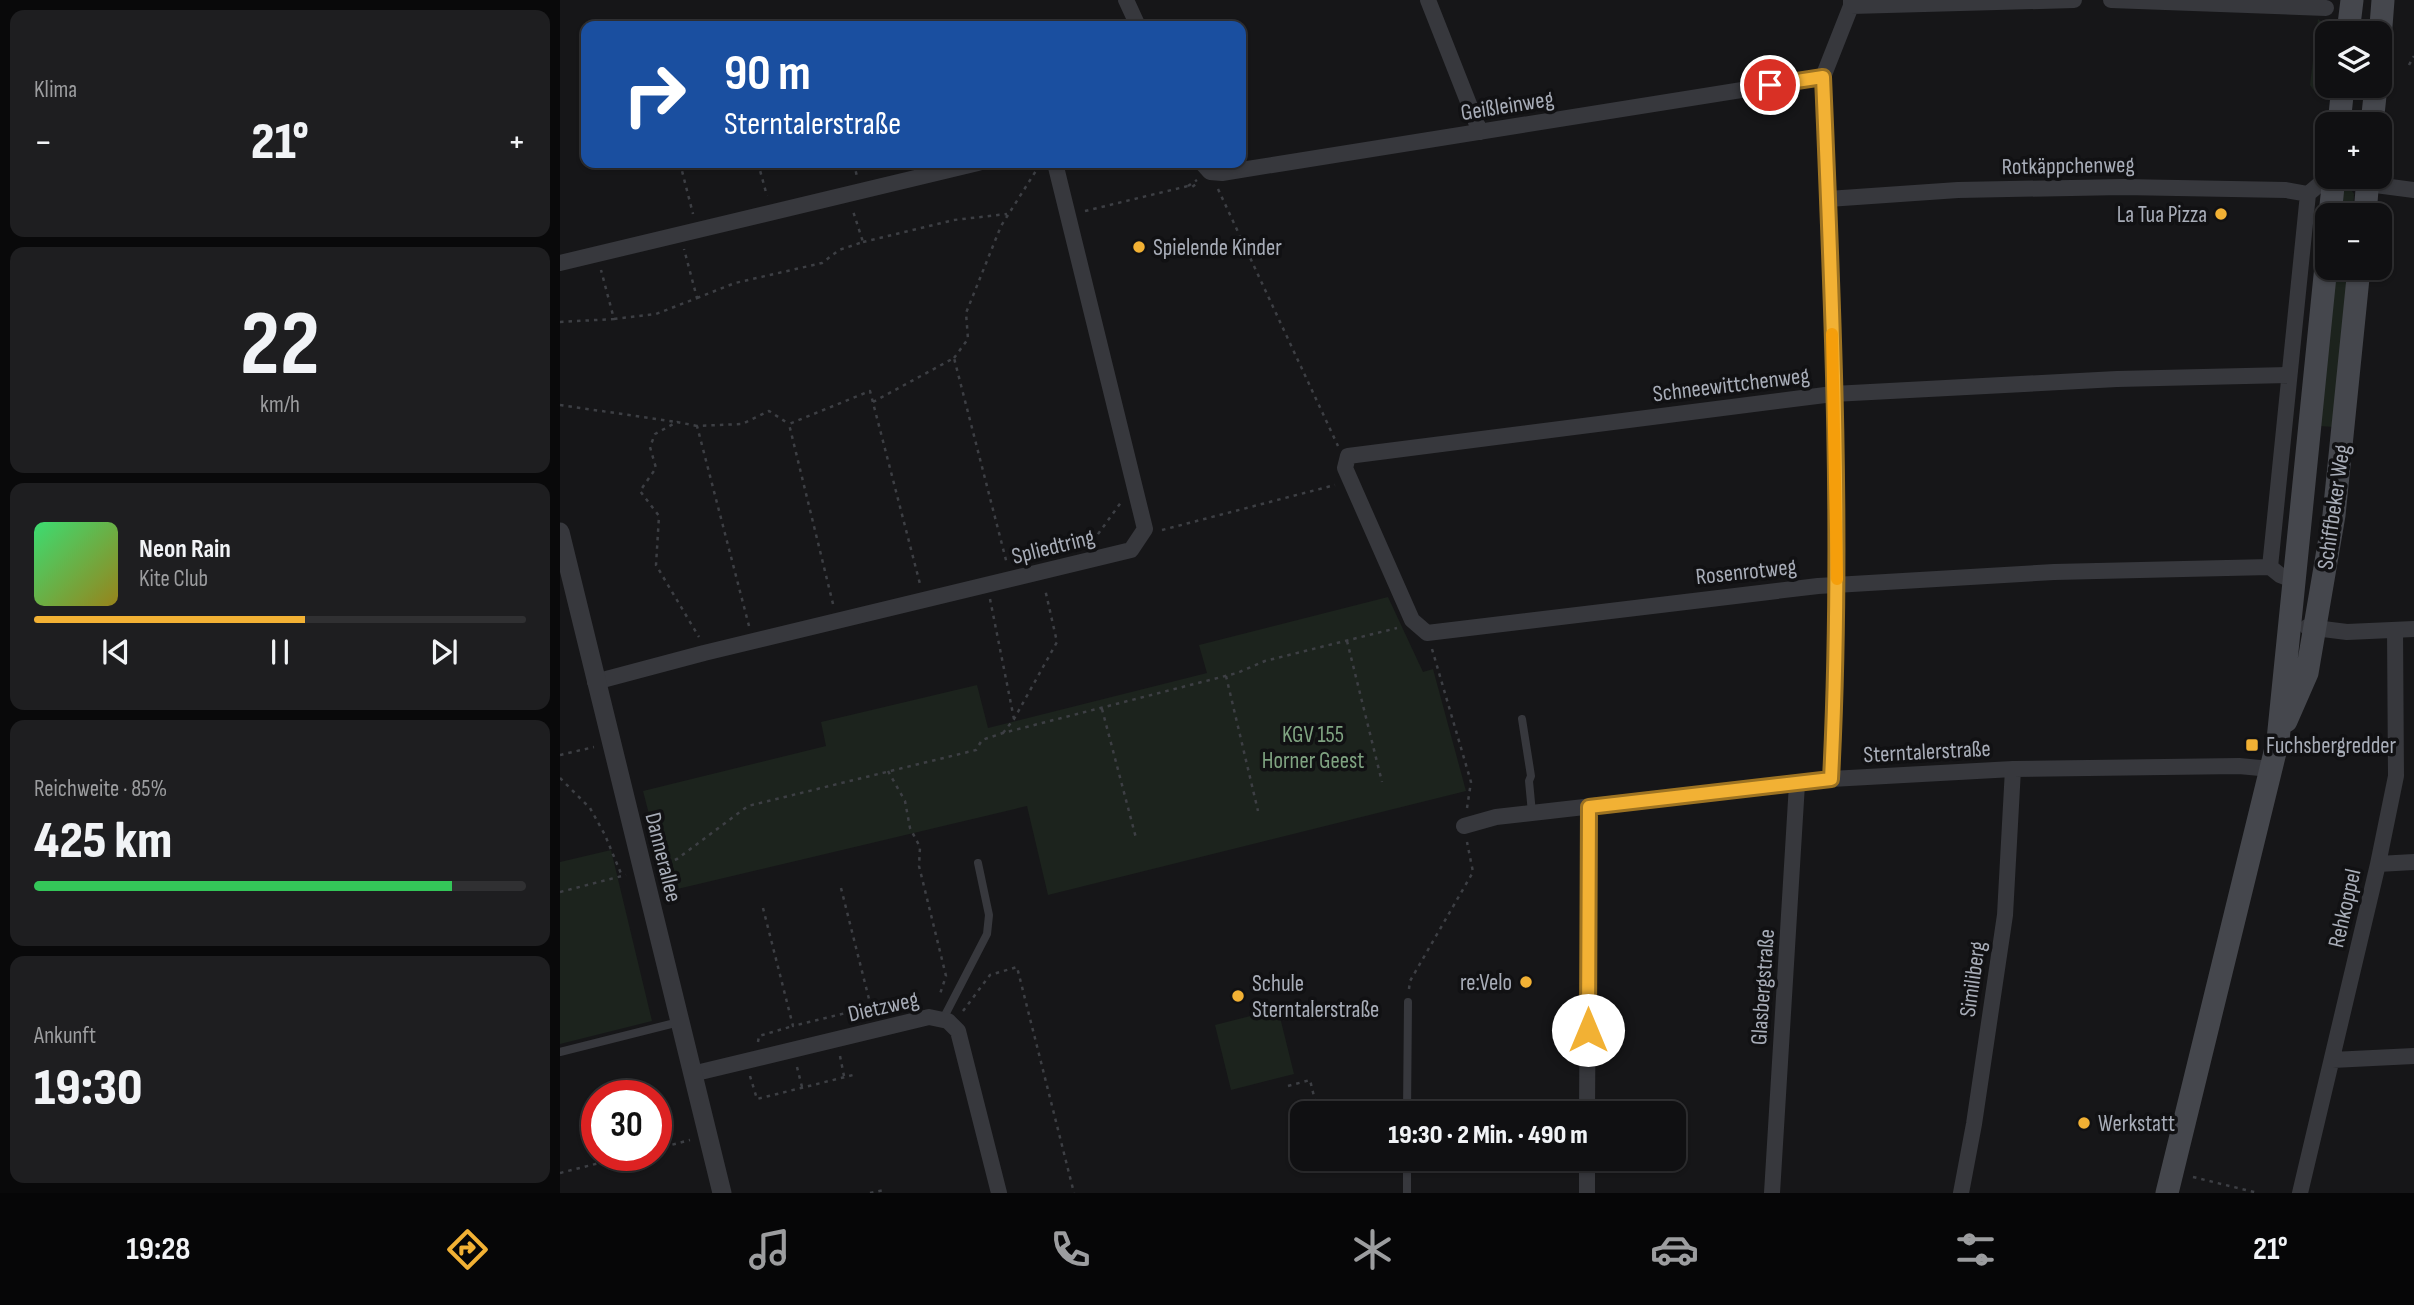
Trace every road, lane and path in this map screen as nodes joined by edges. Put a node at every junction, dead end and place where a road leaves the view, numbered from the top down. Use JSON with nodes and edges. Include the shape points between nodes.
{"nodes":[{"id":1,"x":1126,"y":0,"type":"edge"},
{"id":2,"x":1428,"y":0,"type":"edge"},
{"id":3,"x":2074,"y":0,"type":"edge"},
{"id":4,"x":2111,"y":0,"type":"edge"},
{"id":5,"x":2352,"y":0,"type":"edge"},
{"id":6,"x":2384,"y":0,"type":"edge"},
{"id":7,"x":1851,"y":3,"type":"edge"},
{"id":8,"x":2326,"y":4,"type":"edge"},
{"id":9,"x":1136,"y":21,"type":"edge"},
{"id":10,"x":2337,"y":21,"type":"edge"},
{"id":11,"x":2349,"y":21,"type":"edge"},
{"id":12,"x":2382,"y":21,"type":"edge"},
{"id":13,"x":2414,"y":56,"type":"edge"},
{"id":14,"x":2409,"y":65,"type":"dead end"},
{"id":15,"x":1823,"y":77,"type":"junction"},
{"id":16,"x":1480,"y":132,"type":"junction"},
{"id":17,"x":681,"y":168,"type":"edge"},
{"id":18,"x":759,"y":168,"type":"edge"},
{"id":19,"x":957,"y":168,"type":"edge"},
{"id":20,"x":1038,"y":168,"type":"edge"},
{"id":21,"x":1056,"y":168,"type":"edge"},
{"id":22,"x":1206,"y":168,"type":"edge"},
{"id":23,"x":1209,"y":168,"type":"edge"},
{"id":24,"x":2392,"y":185,"type":"edge"},
{"id":25,"x":1188,"y":186,"type":"dead end"},
{"id":26,"x":2315,"y":188,"type":"edge"},
{"id":27,"x":2414,"y":190,"type":"edge"},
{"id":28,"x":848,"y":194,"type":"junction"},
{"id":29,"x":2308,"y":194,"type":"junction"},
{"id":30,"x":1828,"y":200,"type":"junction"},
{"id":31,"x":771,"y":212,"type":"junction"},
{"id":32,"x":1009,"y":214,"type":"junction"},
{"id":33,"x":1068,"y":215,"type":"junction"},
{"id":34,"x":697,"y":230,"type":"junction"},
{"id":35,"x":680,"y":234,"type":"junction"},
{"id":36,"x":863,"y":242,"type":"junction"},
{"id":37,"x":597,"y":254,"type":"junction"},
{"id":38,"x":560,"y":263,"type":"edge"},
{"id":39,"x":2325,"y":280,"type":"edge"},
{"id":40,"x":2359,"y":280,"type":"edge"},
{"id":41,"x":696,"y":298,"type":"junction"},
{"id":42,"x":614,"y":319,"type":"junction"},
{"id":43,"x":560,"y":322,"type":"edge"},
{"id":44,"x":954,"y":358,"type":"junction"},
{"id":45,"x":2289,"y":375,"type":"junction"},
{"id":46,"x":1833,"y":394,"type":"junction"},
{"id":47,"x":873,"y":402,"type":"junction"},
{"id":48,"x":560,"y":405,"type":"edge"},
{"id":49,"x":677,"y":422,"type":"junction"},
{"id":50,"x":789,"y":424,"type":"junction"},
{"id":51,"x":697,"y":426,"type":"junction"},
{"id":52,"x":1348,"y":456,"type":"junction"},
{"id":53,"x":1350,"y":481,"type":"junction"},
{"id":54,"x":1134,"y":484,"type":"junction"},
{"id":55,"x":560,"y":532,"type":"edge"},
{"id":56,"x":1142,"y":536,"type":"junction"},
{"id":57,"x":1077,"y":564,"type":"junction"},
{"id":58,"x":2270,"y":567,"type":"junction"},
{"id":59,"x":1041,"y":572,"type":"junction"},
{"id":60,"x":1011,"y":580,"type":"junction"},
{"id":61,"x":2295,"y":581,"type":"junction"},
{"id":62,"x":1837,"y":585,"type":"junction"},
{"id":63,"x":987,"y":586,"type":"junction"},
{"id":64,"x":924,"y":601,"type":"junction"},
{"id":65,"x":837,"y":622,"type":"junction"},
{"id":66,"x":2290,"y":624,"type":"junction"},
{"id":67,"x":1397,"y":628,"type":"dead end"},
{"id":68,"x":2315,"y":628,"type":"junction"},
{"id":69,"x":2414,"y":628,"type":"edge"},
{"id":70,"x":2395,"y":630,"type":"junction"},
{"id":71,"x":1427,"y":633,"type":"junction"},
{"id":72,"x":1347,"y":641,"type":"junction"},
{"id":73,"x":753,"y":642,"type":"junction"},
{"id":74,"x":704,"y":653,"type":"junction"},
{"id":75,"x":1226,"y":676,"type":"junction"},
{"id":76,"x":595,"y":682,"type":"junction"},
{"id":77,"x":1102,"y":709,"type":"junction"},
{"id":78,"x":1014,"y":719,"type":"junction"},
{"id":79,"x":1522,"y":719,"type":"dead end"},
{"id":80,"x":1003,"y":733,"type":"junction"},
{"id":81,"x":2278,"y":740,"type":"junction"},
{"id":82,"x":610,"y":743,"type":"junction"},
{"id":83,"x":560,"y":755,"type":"edge"},
{"id":84,"x":2013,"y":769,"type":"junction"},
{"id":85,"x":2271,"y":769,"type":"junction"},
{"id":86,"x":888,"y":771,"type":"junction"},
{"id":87,"x":560,"y":778,"type":"edge"},
{"id":88,"x":1831,"y":779,"type":"junction"},
{"id":89,"x":1382,"y":782,"type":"dead end"},
{"id":90,"x":1797,"y":784,"type":"junction"},
{"id":91,"x":1589,"y":807,"type":"junction"},
{"id":92,"x":1258,"y":811,"type":"dead end"},
{"id":93,"x":1532,"y":813,"type":"junction"},
{"id":94,"x":1464,"y":826,"type":"junction"},
{"id":95,"x":1136,"y":838,"type":"dead end"},
{"id":96,"x":2414,"y":862,"type":"edge"},
{"id":97,"x":978,"y":863,"type":"dead end"},
{"id":98,"x":2378,"y":864,"type":"junction"},
{"id":99,"x":642,"y":872,"type":"junction"},
{"id":100,"x":622,"y":876,"type":"junction"},
{"id":101,"x":841,"y":888,"type":"dead end"},
{"id":102,"x":560,"y":892,"type":"edge"},
{"id":103,"x":763,"y":908,"type":"dead end"},
{"id":104,"x":1408,"y":1002,"type":"joint"},
{"id":105,"x":871,"y":1007,"type":"junction"},
{"id":106,"x":942,"y":1020,"type":"junction"},
{"id":107,"x":679,"y":1022,"type":"junction"},
{"id":108,"x":898,"y":1024,"type":"junction"},
{"id":109,"x":836,"y":1040,"type":"junction"},
{"id":110,"x":793,"y":1050,"type":"junction"},
{"id":111,"x":560,"y":1052,"type":"edge"},
{"id":112,"x":2414,"y":1056,"type":"edge"},
{"id":113,"x":2332,"y":1060,"type":"junction"},
{"id":114,"x":746,"y":1061,"type":"junction"},
{"id":115,"x":692,"y":1074,"type":"junction"},
{"id":116,"x":853,"y":1074,"type":"dead end"},
{"id":117,"x":844,"y":1076,"type":"junction"},
{"id":118,"x":1288,"y":1086,"type":"dead end"},
{"id":119,"x":802,"y":1087,"type":"junction"},
{"id":120,"x":1315,"y":1101,"type":"edge"},
{"id":121,"x":1408,"y":1101,"type":"edge"},
{"id":122,"x":1587,"y":1101,"type":"edge"},
{"id":123,"x":708,"y":1136,"type":"junction"},
{"id":124,"x":672,"y":1145,"type":"edge"},
{"id":125,"x":581,"y":1168,"type":"edge"},
{"id":126,"x":1407,"y":1171,"type":"edge"},
{"id":127,"x":1587,"y":1171,"type":"edge"},
{"id":128,"x":560,"y":1173,"type":"edge"},
{"id":129,"x":2170,"y":1182,"type":"edge"},
{"id":130,"x":884,"y":1190,"type":"dead end"},
{"id":131,"x":722,"y":1193,"type":"edge"},
{"id":132,"x":870,"y":1193,"type":"edge"},
{"id":133,"x":999,"y":1193,"type":"edge"},
{"id":134,"x":1074,"y":1193,"type":"edge"},
{"id":135,"x":1407,"y":1193,"type":"edge"},
{"id":136,"x":1587,"y":1193,"type":"edge"},
{"id":137,"x":1772,"y":1193,"type":"edge"},
{"id":138,"x":1961,"y":1193,"type":"edge"},
{"id":139,"x":2258,"y":1193,"type":"edge"},
{"id":140,"x":2300,"y":1193,"type":"edge"}],
"edges":[{"from":1,"to":9,"type":"street"},
{"from":2,"to":16,"type":"street"},
{"from":3,"to":7,"type":"street"},
{"from":4,"to":8,"type":"street"},
{"from":5,"to":11,"type":"main road"},
{"from":6,"to":12,"type":"main road"},
{"from":7,"to":15,"type":"street"},
{"from":8,"to":10,"type":"street"},
{"from":13,"to":14,"type":"path"},
{"from":15,"to":16,"type":"street","name":"Geißleinweg"},
{"from":15,"to":30,"type":"street"},
{"from":16,"to":23,"type":"street","name":"Geißleinweg","via":[[1222,173]]},
{"from":17,"to":34,"type":"path"},
{"from":18,"to":31,"type":"path"},
{"from":19,"to":28,"type":"street"},
{"from":20,"to":32,"type":"path"},
{"from":21,"to":33,"type":"street"},
{"from":22,"to":52,"type":"path","via":[[1337,445]]},
{"from":24,"to":27,"type":"street"},
{"from":25,"to":33,"type":"path"},
{"from":26,"to":29,"type":"street"},
{"from":28,"to":31,"type":"street"},
{"from":28,"to":36,"type":"path"},
{"from":29,"to":30,"type":"street","name":"Rotkäppchenweg","via":[[2123,187],[1958,190]]},
{"from":29,"to":45,"type":"street"},
{"from":30,"to":46,"type":"street"},
{"from":31,"to":34,"type":"street"},
{"from":32,"to":36,"type":"path","via":[[954,220]]},
{"from":32,"to":44,"type":"path","via":[[966,313],[968,339]]},
{"from":33,"to":54,"type":"street"},
{"from":34,"to":35,"type":"street"},
{"from":35,"to":37,"type":"street"},
{"from":35,"to":41,"type":"path"},
{"from":36,"to":41,"type":"path","via":[[839,250],[822,263],[735,283]]},
{"from":37,"to":38,"type":"street"},
{"from":37,"to":42,"type":"path"},
{"from":39,"to":61,"type":"main road","name":"Schiffbeker Weg"},
{"from":40,"to":68,"type":"main road","name":"Schiffbeker Weg","via":[[2334,515]]},
{"from":41,"to":42,"type":"path","via":[[656,314]]},
{"from":42,"to":43,"type":"path"},
{"from":44,"to":47,"type":"path"},
{"from":44,"to":60,"type":"path"},
{"from":45,"to":46,"type":"street","name":"Schneewittchenweg"},
{"from":45,"to":58,"type":"street"},
{"from":46,"to":52,"type":"street","name":"Schneewittchenweg"},
{"from":46,"to":62,"type":"street"},
{"from":47,"to":50,"type":"path","via":[[870,391]]},
{"from":47,"to":64,"type":"path"},
{"from":48,"to":49,"type":"path"},
{"from":49,"to":51,"type":"path"},
{"from":49,"to":74,"type":"path","via":[[654,434],[650,447],[656,468],[640,491],[659,516],[656,565],[698,631]]},
{"from":50,"to":51,"type":"path","via":[[769,411],[742,424]]},
{"from":50,"to":65,"type":"path"},
{"from":51,"to":73,"type":"path"},
{"from":52,"to":53,"type":"street","via":[[1345,468]]},
{"from":53,"to":56,"type":"path"},
{"from":53,"to":71,"type":"street","via":[[1412,620]]},
{"from":54,"to":56,"type":"street","via":[[1145,529]]},
{"from":54,"to":57,"type":"path"},
{"from":55,"to":76,"type":"street","name":"Dannerallee"},
{"from":56,"to":57,"type":"street","name":"Spliedtring","via":[[1131,550]]},
{"from":57,"to":59,"type":"street","name":"Spliedtring"},
{"from":58,"to":61,"type":"street","name":"Schiffbeker Weg"},
{"from":58,"to":62,"type":"street","name":"Rosenrotweg","via":[[2054,572]]},
{"from":59,"to":60,"type":"street","name":"Spliedtring"},
{"from":59,"to":78,"type":"path","via":[[1057,642]]},
{"from":60,"to":63,"type":"street","name":"Spliedtring"},
{"from":61,"to":66,"type":"main road","name":"Schiffbeker Weg"},
{"from":62,"to":71,"type":"street","name":"Rosenrotweg"},
{"from":62,"to":88,"type":"street"},
{"from":63,"to":64,"type":"street","name":"Spliedtring"},
{"from":63,"to":78,"type":"path"},
{"from":64,"to":65,"type":"street","name":"Spliedtring"},
{"from":65,"to":73,"type":"street","name":"Spliedtring"},
{"from":66,"to":68,"type":"street"},
{"from":66,"to":81,"type":"main road","name":"Schiffbeker Weg"},
{"from":67,"to":72,"type":"path"},
{"from":68,"to":70,"type":"street"},
{"from":68,"to":81,"type":"main road","name":"Schiffbeker Weg","via":[[2307,673]]},
{"from":69,"to":70,"type":"street"},
{"from":70,"to":98,"type":"street","name":"Rehkoppel","via":[[2396,776]]},
{"from":71,"to":94,"type":"path","via":[[1471,782]]},
{"from":72,"to":75,"type":"path","via":[[1265,661]]},
{"from":72,"to":89,"type":"path"},
{"from":73,"to":74,"type":"street","name":"Spliedtring"},
{"from":74,"to":76,"type":"street","name":"Spliedtring"},
{"from":75,"to":77,"type":"path"},
{"from":75,"to":92,"type":"path"},
{"from":76,"to":82,"type":"street","name":"Dannerallee"},
{"from":77,"to":80,"type":"path"},
{"from":77,"to":95,"type":"path"},
{"from":78,"to":80,"type":"path"},
{"from":79,"to":93,"type":"lane"},
{"from":80,"to":86,"type":"path","via":[[982,740],[976,750]]},
{"from":81,"to":85,"type":"main road","name":"Schiffbeker Weg"},
{"from":82,"to":83,"type":"path"},
{"from":82,"to":99,"type":"street","name":"Dannerallee"},
{"from":84,"to":85,"type":"street","name":"Sterntalerstraße"},
{"from":84,"to":88,"type":"street","name":"Sterntalerstraße"},
{"from":84,"to":138,"type":"street","name":"Similiberg","via":[[2005,915]]},
{"from":85,"to":129,"type":"main road","name":"Schiffbeker Weg"},
{"from":86,"to":99,"type":"path","via":[[748,806],[677,859]]},
{"from":86,"to":106,"type":"path","via":[[905,801],[910,828],[920,847],[919,866],[946,976]]},
{"from":87,"to":100,"type":"path","via":[[590,808]]},
{"from":88,"to":90,"type":"street","name":"Sterntalerstraße"},
{"from":90,"to":91,"type":"street","name":"Sterntalerstraße"},
{"from":90,"to":137,"type":"street","name":"Glasbergstraße"},
{"from":91,"to":93,"type":"street","name":"Sterntalerstraße"},
{"from":91,"to":122,"type":"street"},
{"from":93,"to":94,"type":"street","name":"Sterntalerstraße"},
{"from":94,"to":104,"type":"path","via":[[1473,873],[1410,981]]},
{"from":96,"to":98,"type":"street"},
{"from":97,"to":106,"type":"lane","via":[[989,915],[988,934]]},
{"from":98,"to":113,"type":"street","name":"Rehkoppel"},
{"from":99,"to":100,"type":"path"},
{"from":99,"to":107,"type":"street","name":"Dannerallee"},
{"from":100,"to":102,"type":"path"},
{"from":101,"to":105,"type":"path"},
{"from":103,"to":105,"type":"path","via":[[793,1026]]},
{"from":104,"to":121,"type":"lane"},
{"from":105,"to":108,"type":"path","via":[[887,1007]]},
{"from":106,"to":108,"type":"street","name":"Dietzweg"},
{"from":106,"to":133,"type":"street","name":"Dietzweg","via":[[958,1031]]},
{"from":106,"to":134,"type":"path","via":[[990,975],[1017,967]]},
{"from":107,"to":111,"type":"lane"},
{"from":107,"to":115,"type":"street","name":"Dannerallee"},
{"from":108,"to":109,"type":"street","name":"Dietzweg"},
{"from":109,"to":110,"type":"street","name":"Dietzweg"},
{"from":109,"to":117,"type":"path"},
{"from":110,"to":114,"type":"street","name":"Dietzweg"},
{"from":110,"to":119,"type":"path"},
{"from":112,"to":113,"type":"street"},
{"from":113,"to":140,"type":"street","name":"Rehkoppel"},
{"from":114,"to":115,"type":"street","name":"Dietzweg"},
{"from":114,"to":119,"type":"path","via":[[757,1099]]},
{"from":115,"to":123,"type":"street","name":"Dannerallee"},
{"from":116,"to":117,"type":"path"},
{"from":117,"to":119,"type":"path"},
{"from":118,"to":120,"type":"path","via":[[1310,1080]]},
{"from":123,"to":124,"type":"path"},
{"from":123,"to":131,"type":"street","name":"Dannerallee"},
{"from":125,"to":128,"type":"path"},
{"from":126,"to":135,"type":"lane"},
{"from":127,"to":136,"type":"street"},
{"from":129,"to":139,"type":"path"},
{"from":130,"to":132,"type":"path"}]}
